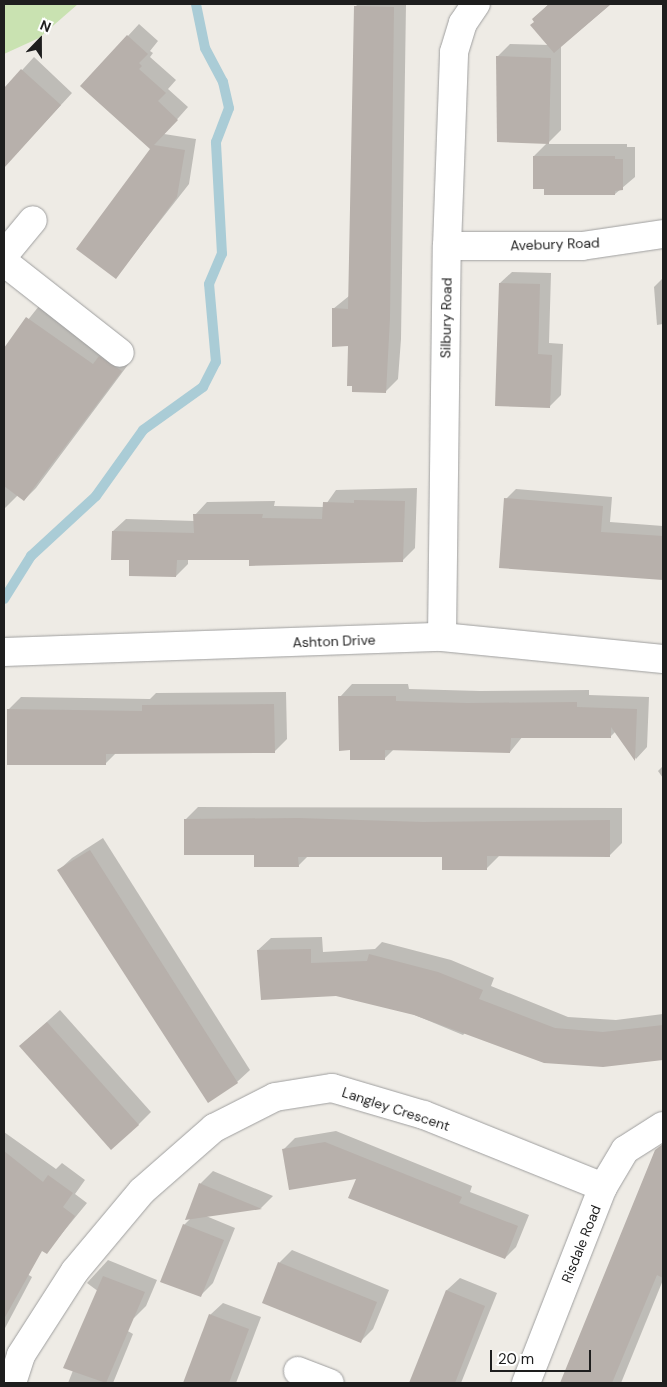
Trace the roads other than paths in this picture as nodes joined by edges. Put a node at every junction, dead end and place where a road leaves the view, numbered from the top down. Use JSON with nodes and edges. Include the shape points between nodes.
{"nodes":[{"id":1,"x":476,"y":4,"type":"edge"},
{"id":2,"x":33,"y":220,"type":"dead end"},
{"id":3,"x":663,"y":234,"type":"edge"},
{"id":4,"x":446,"y":246,"type":"junction"},
{"id":5,"x":4,"y":255,"type":"edge"},
{"id":6,"x":4,"y":262,"type":"edge"},
{"id":7,"x":120,"y":353,"type":"dead end"},
{"id":8,"x":442,"y":637,"type":"junction"},
{"id":9,"x":4,"y":652,"type":"edge"},
{"id":10,"x":663,"y":660,"type":"edge"},
{"id":11,"x":663,"y":1126,"type":"edge"},
{"id":12,"x":603,"y":1187,"type":"junction"},
{"id":13,"x":298,"y":1370,"type":"dead end"},
{"id":14,"x":12,"y":1383,"type":"edge"},
{"id":15,"x":330,"y":1383,"type":"edge"},
{"id":16,"x":526,"y":1383,"type":"edge"}],
"edges":[{"from":1,"to":4,"type":"street","name":"Silbury Road","via":[[463,23],[454,52]]},
{"from":2,"to":5,"type":"street"},
{"from":3,"to":4,"type":"street","name":"Avebury Road","via":[[582,246]]},
{"from":4,"to":8,"type":"street","name":"Silbury Road"},
{"from":6,"to":7,"type":"street"},
{"from":8,"to":9,"type":"street","name":"Ashton Drive"},
{"from":8,"to":10,"type":"street","name":"Ashton Drive"},
{"from":11,"to":12,"type":"street","name":"Risdale Road","via":[[625,1150]]},
{"from":12,"to":14,"type":"street","name":"Langley Crescent","via":[[424,1115],[332,1088],[275,1097],[214,1128],[142,1191],[75,1271],[21,1355]]},
{"from":12,"to":16,"type":"street","name":"Risdale Road"},
{"from":13,"to":15,"type":"street"}]}
